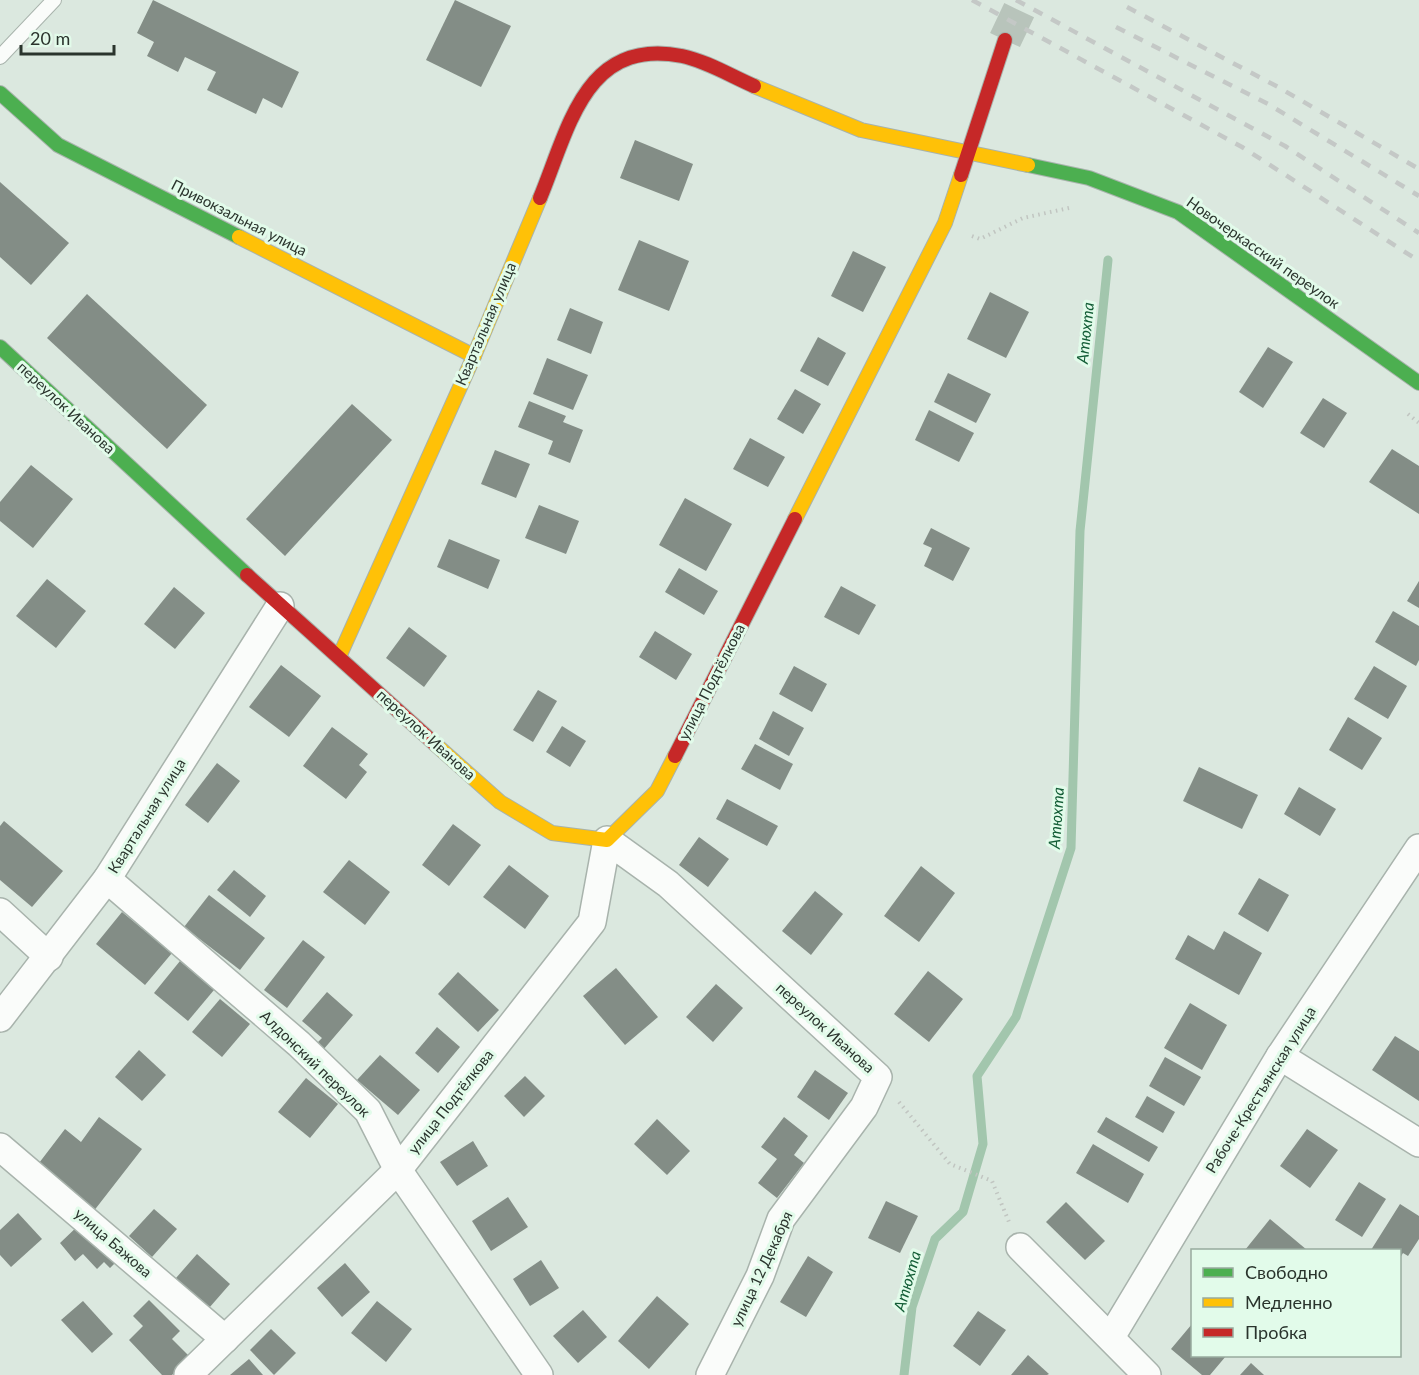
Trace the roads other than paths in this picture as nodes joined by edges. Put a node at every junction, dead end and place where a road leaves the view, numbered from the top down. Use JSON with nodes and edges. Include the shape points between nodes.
{"nodes":[{"id":1,"x":54,"y":0,"type":"edge"},
{"id":2,"x":1005,"y":40,"type":"tunnel mouth"},
{"id":3,"x":0,"y":57,"type":"edge"},
{"id":4,"x":0,"y":93,"type":"edge"},
{"id":5,"x":970,"y":152,"type":"junction"},
{"id":6,"x":0,"y":347,"type":"edge"},
{"id":7,"x":474,"y":356,"type":"junction"},
{"id":8,"x":1419,"y":383,"type":"edge"},
{"id":9,"x":280,"y":606,"type":"junction"},
{"id":10,"x":339,"y":657,"type":"junction"},
{"id":11,"x":607,"y":840,"type":"junction"},
{"id":12,"x":1419,"y":848,"type":"edge"},
{"id":13,"x":107,"y":879,"type":"junction"},
{"id":14,"x":0,"y":912,"type":"edge"},
{"id":15,"x":49,"y":957,"type":"junction"},
{"id":16,"x":0,"y":1018,"type":"edge"},
{"id":17,"x":1280,"y":1056,"type":"junction"},
{"id":18,"x":878,"y":1077,"type":"joint"},
{"id":19,"x":1419,"y":1143,"type":"edge"},
{"id":20,"x":0,"y":1147,"type":"edge"},
{"id":21,"x":398,"y":1170,"type":"junction"},
{"id":22,"x":1020,"y":1247,"type":"road end"},
{"id":23,"x":1111,"y":1337,"type":"junction"},
{"id":24,"x":225,"y":1339,"type":"junction"},
{"id":25,"x":535,"y":1373,"type":"edge"},
{"id":26,"x":188,"y":1375,"type":"edge"},
{"id":27,"x":710,"y":1375,"type":"edge"},
{"id":28,"x":1147,"y":1375,"type":"edge"}],
"edges":[{"from":1,"to":3,"type":"lane"},
{"from":2,"to":5,"type":"main road","name":"улица Подтёлкова"},
{"from":4,"to":7,"type":"main road","name":"Привокзальная улица","via":[[58,145]]},
{"from":5,"to":7,"type":"main road","name":"Квартальная улица","via":[[861,130],[683,56],[647,53],[613,63],[585,90]]},
{"from":5,"to":8,"type":"main road","name":"Новочеркасский переулок","via":[[1089,178],[1178,212]]},
{"from":5,"to":11,"type":"main road","name":"улица Подтёлкова","via":[[945,223],[657,791]]},
{"from":6,"to":9,"type":"main road","name":"переулок Иванова"},
{"from":7,"to":10,"type":"main road","name":"Квартальная улица"},
{"from":9,"to":10,"type":"main road","name":"переулок Иванова"},
{"from":9,"to":13,"type":"street","name":"Квартальная улица"},
{"from":10,"to":11,"type":"main road","name":"переулок Иванова","via":[[500,802],[552,833]]},
{"from":11,"to":18,"type":"street","name":"переулок Иванова","via":[[668,884]]},
{"from":11,"to":21,"type":"street","name":"улица Подтёлкова","via":[[592,922]]},
{"from":12,"to":17,"type":"street","name":"Рабоче-Крестьянская улица"},
{"from":13,"to":15,"type":"street","name":"Квартальная улица"},
{"from":13,"to":21,"type":"street","name":"Алдонский переулок","via":[[298,1044],[368,1110]]},
{"from":14,"to":15,"type":"street"},
{"from":15,"to":16,"type":"street","name":"Квартальная улица"},
{"from":17,"to":19,"type":"street"},
{"from":17,"to":23,"type":"street","name":"Рабоче-Крестьянская улица"},
{"from":18,"to":27,"type":"street","name":"улица 12 Декабря","via":[[864,1107],[781,1219],[760,1276]]},
{"from":20,"to":24,"type":"street","name":"улица Бажова"},
{"from":21,"to":24,"type":"street","name":"улица Подтёлкова"},
{"from":21,"to":25,"type":"street","name":"Алдонский переулок"},
{"from":22,"to":23,"type":"street"},
{"from":23,"to":28,"type":"street"},
{"from":24,"to":26,"type":"street","name":"улица Подтёлкова"}]}
